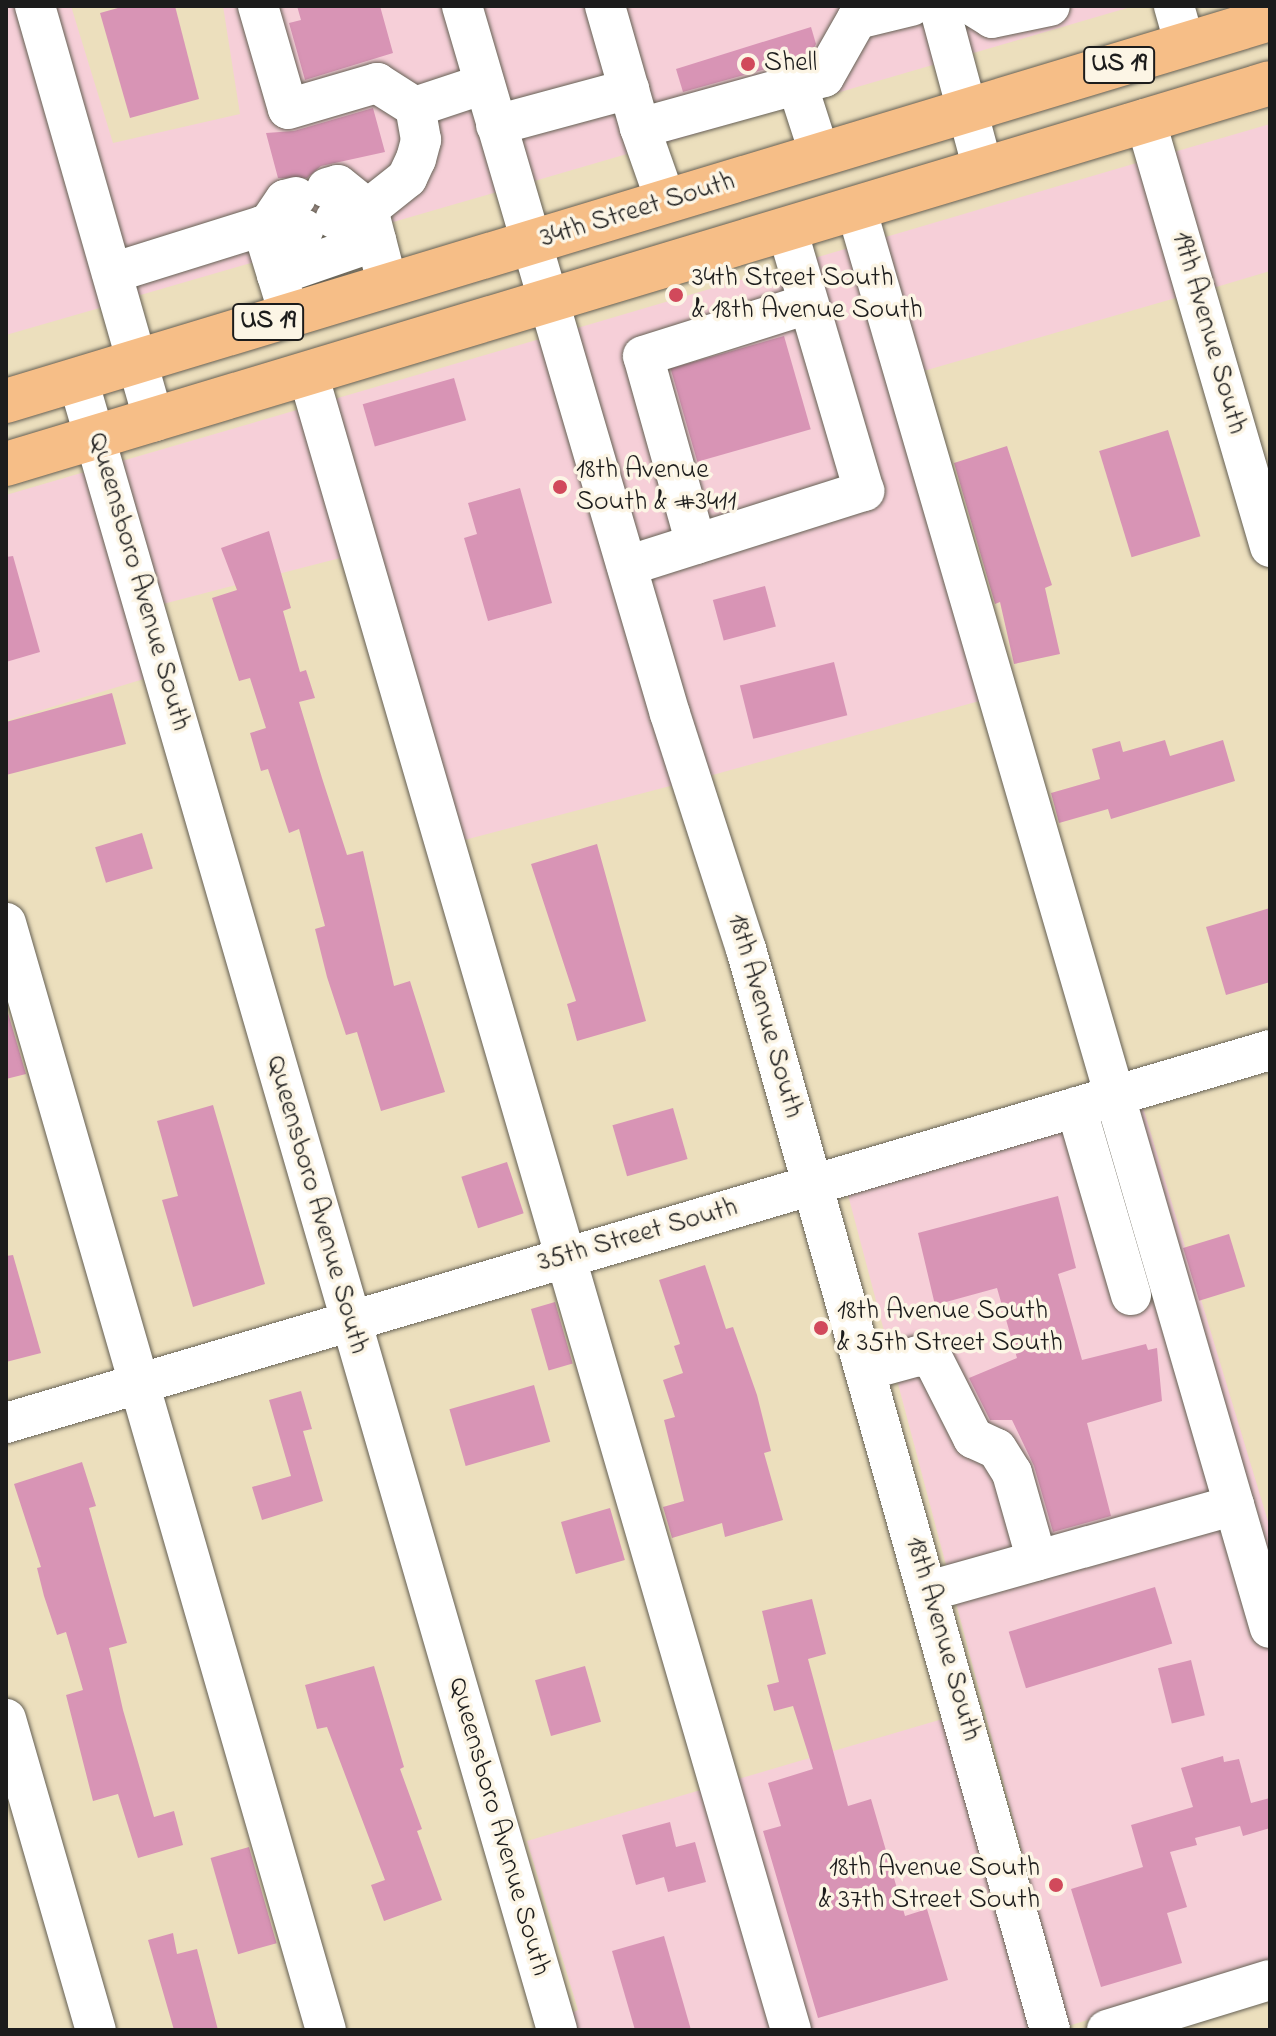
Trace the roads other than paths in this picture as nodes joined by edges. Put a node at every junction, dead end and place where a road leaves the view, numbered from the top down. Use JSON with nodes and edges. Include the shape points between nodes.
{"nodes":[{"id":1,"x":35,"y":6,"type":"edge"},
{"id":2,"x":258,"y":6,"type":"edge"},
{"id":3,"x":462,"y":6,"type":"edge"},
{"id":4,"x":605,"y":6,"type":"edge"},
{"id":5,"x":911,"y":6,"type":"edge"},
{"id":6,"x":939,"y":6,"type":"edge"},
{"id":7,"x":973,"y":6,"type":"edge"},
{"id":8,"x":1050,"y":6,"type":"edge"},
{"id":9,"x":1270,"y":19,"type":"edge"},
{"id":10,"x":1180,"y":26,"type":"edge"},
{"id":11,"x":1270,"y":83,"type":"edge"},
{"id":12,"x":484,"y":84,"type":"junction"},
{"id":13,"x":797,"y":84,"type":"junction"},
{"id":14,"x":629,"y":89,"type":"junction"},
{"id":15,"x":415,"y":107,"type":"junction"},
{"id":16,"x":968,"y":111,"type":"junction"},
{"id":17,"x":1145,"y":119,"type":"junction"},
{"id":18,"x":496,"y":125,"type":"junction"},
{"id":19,"x":640,"y":128,"type":"junction"},
{"id":20,"x":820,"y":155,"type":"junction"},
{"id":21,"x":983,"y":169,"type":"junction"},
{"id":22,"x":666,"y":202,"type":"junction"},
{"id":23,"x":856,"y":208,"type":"junction"},
{"id":24,"x":317,"y":217,"type":"junction"},
{"id":25,"x":787,"y":229,"type":"junction"},
{"id":26,"x":530,"y":243,"type":"junction"},
{"id":27,"x":112,"y":273,"type":"junction"},
{"id":28,"x":277,"y":275,"type":"junction"},
{"id":29,"x":388,"y":286,"type":"junction"},
{"id":30,"x":547,"y":302,"type":"junction"},
{"id":31,"x":808,"y":304,"type":"junction"},
{"id":32,"x":289,"y":316,"type":"junction"},
{"id":33,"x":138,"y":362,"type":"junction"},
{"id":34,"x":308,"y":374,"type":"junction"},
{"id":35,"x":78,"y":380,"type":"junction"},
{"id":36,"x":6,"y":401,"type":"edge"},
{"id":37,"x":154,"y":421,"type":"junction"},
{"id":38,"x":97,"y":437,"type":"junction"},
{"id":39,"x":6,"y":464,"type":"edge"},
{"id":40,"x":696,"y":544,"type":"junction"},
{"id":41,"x":1270,"y":547,"type":"edge"},
{"id":42,"x":627,"y":566,"type":"junction"},
{"id":43,"x":6,"y":923,"type":"edge"},
{"id":44,"x":1270,"y":1050,"type":"edge"},
{"id":45,"x":1115,"y":1096,"type":"junction"},
{"id":46,"x":1076,"y":1107,"type":"junction"},
{"id":47,"x":813,"y":1185,"type":"junction"},
{"id":48,"x":567,"y":1257,"type":"junction"},
{"id":49,"x":1131,"y":1295,"type":"dead end"},
{"id":50,"x":349,"y":1321,"type":"junction"},
{"id":51,"x":867,"y":1370,"type":"junction"},
{"id":52,"x":139,"y":1384,"type":"junction"},
{"id":53,"x":6,"y":1423,"type":"edge"},
{"id":54,"x":1234,"y":1505,"type":"junction"},
{"id":55,"x":1037,"y":1561,"type":"junction"},
{"id":56,"x":929,"y":1591,"type":"junction"},
{"id":57,"x":1270,"y":1628,"type":"edge"},
{"id":58,"x":6,"y":1719,"type":"edge"},
{"id":59,"x":1270,"y":1980,"type":"edge"},
{"id":60,"x":96,"y":2030,"type":"edge"},
{"id":61,"x":326,"y":2030,"type":"edge"},
{"id":62,"x":557,"y":2030,"type":"edge"},
{"id":63,"x":791,"y":2030,"type":"edge"},
{"id":64,"x":1050,"y":2030,"type":"edge"},
{"id":65,"x":1107,"y":2030,"type":"edge"}],
"edges":[{"from":1,"to":27,"type":"street"},
{"from":2,"to":15,"type":"street","via":[[288,109],[377,83]]},
{"from":3,"to":12,"type":"street","name":"18th Avenue South"},
{"from":4,"to":14,"type":"street"},
{"from":5,"to":13,"type":"street","via":[[857,19],[824,77]]},
{"from":6,"to":16,"type":"street"},
{"from":7,"to":8,"type":"street","via":[[992,18]]},
{"from":9,"to":10,"type":"highway","name":"34th Street South","number":"US 19"},
{"from":10,"to":16,"type":"highway","name":"34th Street South","number":"US 19"},
{"from":11,"to":17,"type":"highway","number":"US 19"},
{"from":12,"to":15,"type":"street"},
{"from":12,"to":18,"type":"street","name":"18th Avenue South"},
{"from":13,"to":19,"type":"street"},
{"from":13,"to":20,"type":"street"},
{"from":14,"to":18,"type":"street"},
{"from":14,"to":19,"type":"street"},
{"from":15,"to":24,"type":"street","via":[[421,140],[407,178]]},
{"from":16,"to":20,"type":"highway","name":"34th Street South","number":"US 19"},
{"from":16,"to":21,"type":"street"},
{"from":17,"to":21,"type":"highway","number":"US 19"},
{"from":17,"to":41,"type":"street","name":"19th Avenue South"},
{"from":18,"to":26,"type":"street","name":"18th Avenue South"},
{"from":19,"to":22,"type":"street"},
{"from":20,"to":22,"type":"highway","name":"34th Street South","number":"US 19"},
{"from":21,"to":23,"type":"highway","number":"US 19"},
{"from":22,"to":26,"type":"highway","name":"34th Street South","number":"US 19"},
{"from":23,"to":25,"type":"highway","number":"US 19"},
{"from":23,"to":45,"type":"street"},
{"from":24,"to":27,"type":"street"},
{"from":24,"to":28,"type":"street"},
{"from":24,"to":28,"type":"street"},
{"from":24,"to":29,"type":"street"},
{"from":25,"to":30,"type":"highway","number":"US 19"},
{"from":25,"to":31,"type":"street"},
{"from":26,"to":29,"type":"highway","name":"34th Street South","number":"US 19"},
{"from":26,"to":30,"type":"street","name":"18th Avenue South"},
{"from":27,"to":33,"type":"street"},
{"from":28,"to":32,"type":"street"},
{"from":29,"to":32,"type":"highway","name":"34th Street South","number":"US 19"},
{"from":30,"to":34,"type":"highway","number":"US 19"},
{"from":30,"to":42,"type":"street","name":"18th Avenue South"},
{"from":31,"to":40,"type":"street","via":[[643,356]]},
{"from":31,"to":40,"type":"street","via":[[864,491]]},
{"from":32,"to":33,"type":"highway","name":"34th Street South","number":"US 19"},
{"from":33,"to":35,"type":"highway","name":"34th Street South","number":"US 19"},
{"from":33,"to":37,"type":"street"},
{"from":34,"to":37,"type":"highway","number":"US 19"},
{"from":34,"to":48,"type":"street"},
{"from":35,"to":36,"type":"highway","name":"34th Street South","number":"US 19"},
{"from":35,"to":38,"type":"street","name":"Queensboro Avenue South"},
{"from":37,"to":38,"type":"highway","number":"US 19"},
{"from":38,"to":39,"type":"highway","number":"US 19"},
{"from":38,"to":50,"type":"street","name":"Queensboro Avenue South"},
{"from":40,"to":42,"type":"street"},
{"from":42,"to":47,"type":"street","name":"18th Avenue South"},
{"from":43,"to":52,"type":"street"},
{"from":44,"to":45,"type":"street","name":"35th Street South"},
{"from":45,"to":46,"type":"street","name":"35th Street South"},
{"from":45,"to":54,"type":"street"},
{"from":46,"to":47,"type":"street","name":"35th Street South"},
{"from":46,"to":49,"type":"street"},
{"from":47,"to":48,"type":"street","name":"35th Street South"},
{"from":47,"to":51,"type":"street","name":"18th Avenue South"},
{"from":48,"to":50,"type":"street","name":"35th Street South"},
{"from":48,"to":63,"type":"street"},
{"from":50,"to":52,"type":"street","name":"35th Street South"},
{"from":50,"to":62,"type":"street","name":"Queensboro Avenue South"},
{"from":51,"to":55,"type":"street","via":[[918,1356],[933,1359],[973,1438],[997,1449],[1012,1473]]},
{"from":51,"to":56,"type":"street","name":"18th Avenue South"},
{"from":52,"to":53,"type":"street","name":"35th Street South"},
{"from":52,"to":61,"type":"street"},
{"from":54,"to":55,"type":"street"},
{"from":54,"to":57,"type":"street"},
{"from":55,"to":56,"type":"street"},
{"from":56,"to":64,"type":"street","name":"18th Avenue South"},
{"from":58,"to":60,"type":"street"},
{"from":59,"to":65,"type":"street"}]}
